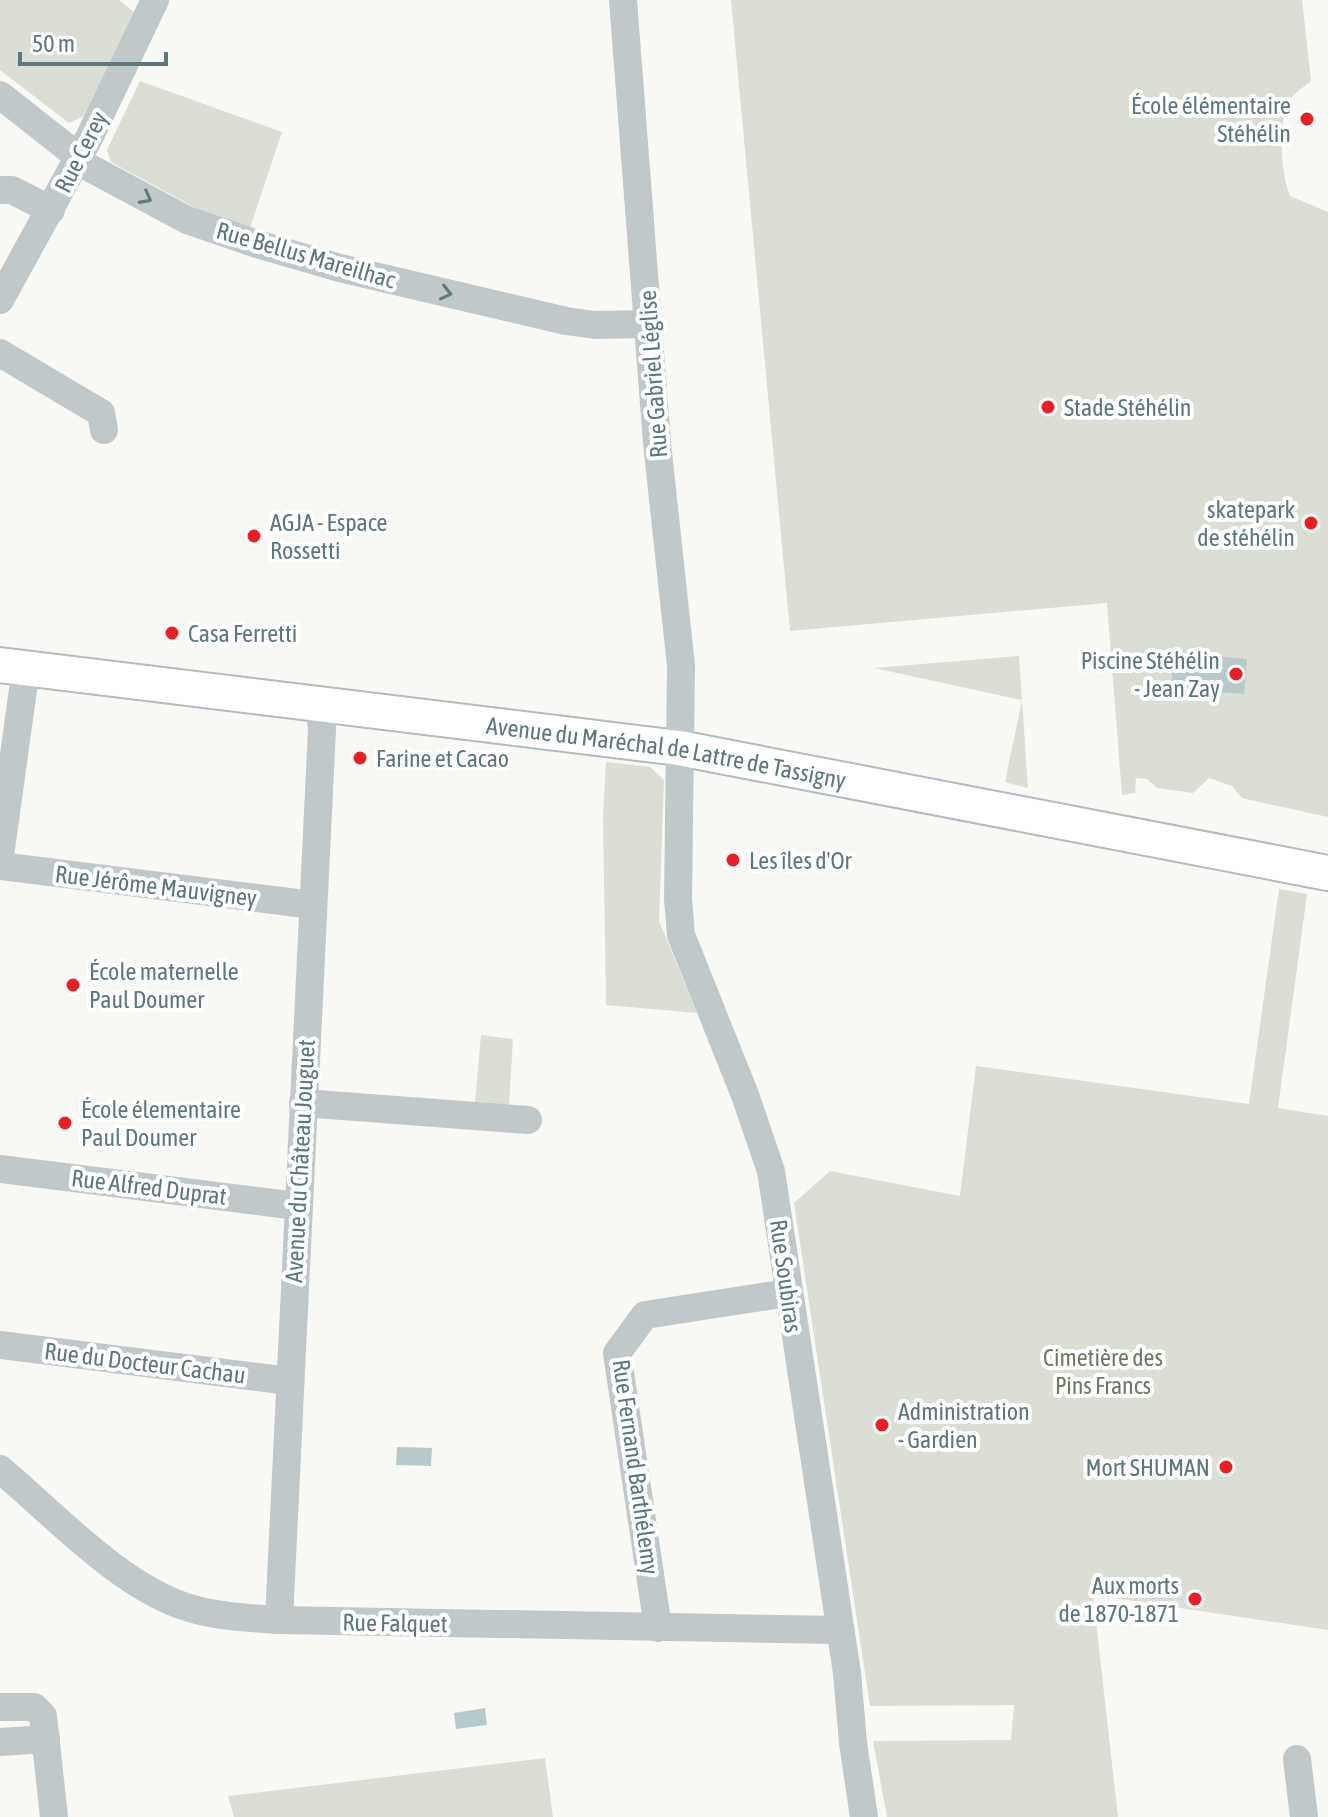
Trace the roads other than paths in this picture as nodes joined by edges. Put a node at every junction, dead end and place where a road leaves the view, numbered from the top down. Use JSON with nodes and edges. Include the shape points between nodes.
{"nodes":[{"id":1,"x":155,"y":0,"type":"edge"},
{"id":2,"x":623,"y":0,"type":"edge"},
{"id":3,"x":0,"y":95,"type":"edge"},
{"id":4,"x":77,"y":161,"type":"junction"},
{"id":5,"x":0,"y":190,"type":"edge"},
{"id":6,"x":51,"y":210,"type":"junction"},
{"id":7,"x":0,"y":300,"type":"edge"},
{"id":8,"x":649,"y":324,"type":"junction"},
{"id":9,"x":0,"y":353,"type":"edge"},
{"id":10,"x":104,"y":430,"type":"dead end"},
{"id":11,"x":13,"y":667,"type":"edge"},
{"id":12,"x":319,"y":701,"type":"junction"},
{"id":13,"x":679,"y":748,"type":"junction"},
{"id":14,"x":0,"y":856,"type":"edge"},
{"id":15,"x":0,"y":866,"type":"edge"},
{"id":16,"x":1328,"y":873,"type":"edge"},
{"id":17,"x":313,"y":905,"type":"junction"},
{"id":18,"x":303,"y":1103,"type":"junction"},
{"id":19,"x":528,"y":1120,"type":"dead end"},
{"id":20,"x":0,"y":1169,"type":"edge"},
{"id":21,"x":297,"y":1206,"type":"junction"},
{"id":22,"x":788,"y":1293,"type":"junction"},
{"id":23,"x":0,"y":1345,"type":"edge"},
{"id":24,"x":290,"y":1381,"type":"junction"},
{"id":25,"x":0,"y":1469,"type":"edge"},
{"id":26,"x":279,"y":1620,"type":"junction"},
{"id":27,"x":658,"y":1628,"type":"junction"},
{"id":28,"x":838,"y":1630,"type":"junction"},
{"id":29,"x":0,"y":1707,"type":"edge"},
{"id":30,"x":46,"y":1739,"type":"junction"},
{"id":31,"x":0,"y":1742,"type":"edge"},
{"id":32,"x":1297,"y":1759,"type":"dead end"},
{"id":33,"x":54,"y":1817,"type":"edge"},
{"id":34,"x":864,"y":1817,"type":"edge"},
{"id":35,"x":1304,"y":1817,"type":"edge"}],
"edges":[{"from":1,"to":4,"type":"street","name":"Rue Cerey"},
{"from":2,"to":8,"type":"street","name":"Rue Gabriel Léglise"},
{"from":3,"to":4,"type":"street","name":"Rue Bellus Mareilhac","via":[[75,154]]},
{"from":4,"to":6,"type":"street","name":"Rue Cerey"},
{"from":4,"to":8,"type":"street","name":"Rue Bellus Mareilhac","one_way":true,"via":[[187,220],[326,264],[566,321]]},
{"from":5,"to":6,"type":"street","via":[[12,190]]},
{"from":6,"to":7,"type":"street","name":"Rue Cerey"},
{"from":8,"to":13,"type":"street","name":"Rue Gabriel Léglise","via":[[679,633]]},
{"from":9,"to":10,"type":"street","via":[[101,413]]},
{"from":11,"to":12,"type":"main road","name":"Avenue du Maréchal de Lattre de Tassigny"},
{"from":11,"to":14,"type":"street"},
{"from":12,"to":13,"type":"main road","name":"Avenue du Maréchal de Lattre de Tassigny"},
{"from":12,"to":17,"type":"street","name":"Avenue du Château Jouguet"},
{"from":13,"to":16,"type":"main road","name":"Avenue du Maréchal de Lattre de Tassigny"},
{"from":13,"to":22,"type":"street","name":"Rue Soubiras","via":[[681,935],[771,1171]]},
{"from":15,"to":17,"type":"street","name":"Rue Jérôme Mauvigney"},
{"from":17,"to":18,"type":"street","name":"Avenue du Château Jouguet"},
{"from":18,"to":19,"type":"street"},
{"from":18,"to":21,"type":"street","name":"Avenue du Château Jouguet"},
{"from":20,"to":21,"type":"street","name":"Rue Alfred Duprat"},
{"from":21,"to":24,"type":"street","name":"Avenue du Château Jouguet"},
{"from":22,"to":27,"type":"street","name":"Rue Fernand Barthélemy","via":[[645,1315],[617,1353]]},
{"from":22,"to":28,"type":"street","name":"Rue Soubiras"},
{"from":23,"to":24,"type":"street","name":"Rue du Docteur Cachau"},
{"from":24,"to":26,"type":"street","name":"Avenue du Château Jouguet"},
{"from":25,"to":26,"type":"street","name":"Rue Falquet","via":[[132,1581],[191,1609]]},
{"from":26,"to":27,"type":"street","name":"Rue Falquet"},
{"from":27,"to":28,"type":"street","name":"Rue Falquet"},
{"from":28,"to":34,"type":"street","name":"Rue Soubiras"},
{"from":29,"to":30,"type":"street","via":[[34,1707],[43,1716]]},
{"from":30,"to":31,"type":"street"},
{"from":30,"to":33,"type":"street"},
{"from":32,"to":35,"type":"street"}]}
